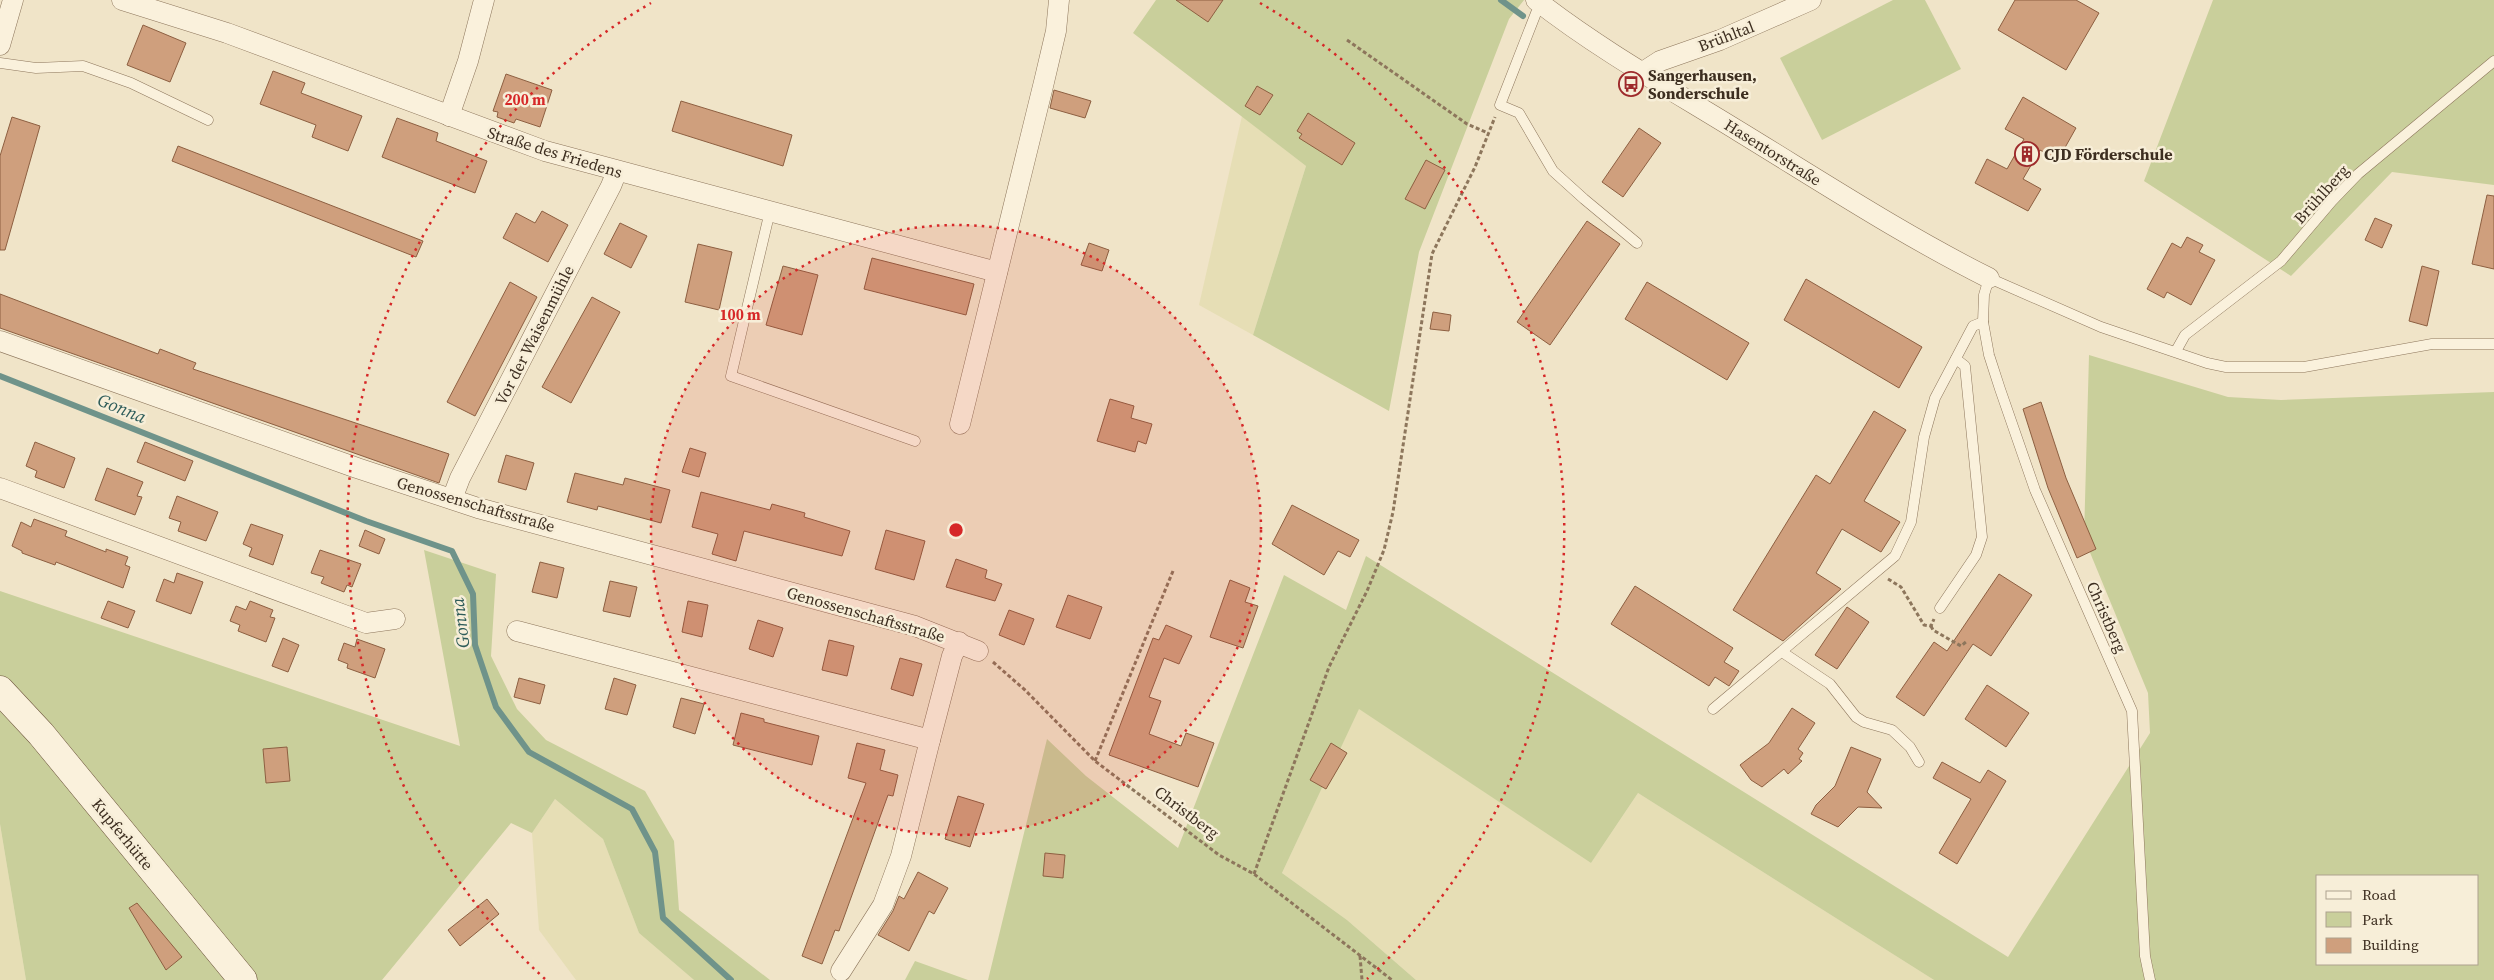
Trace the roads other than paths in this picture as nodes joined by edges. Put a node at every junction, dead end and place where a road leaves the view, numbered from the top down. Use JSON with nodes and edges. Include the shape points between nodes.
{"nodes":[{"id":1,"x":13,"y":0,"type":"edge"},
{"id":2,"x":122,"y":0,"type":"edge"},
{"id":3,"x":484,"y":0,"type":"edge"},
{"id":4,"x":1059,"y":0,"type":"edge"},
{"id":5,"x":1811,"y":0,"type":"edge"},
{"id":6,"x":1540,"y":2,"type":"edge"},
{"id":7,"x":0,"y":45,"type":"edge"},
{"id":8,"x":2494,"y":61,"type":"edge"},
{"id":9,"x":0,"y":63,"type":"edge"},
{"id":10,"x":1642,"y":72,"type":"junction"},
{"id":11,"x":449,"y":116,"type":"junction"},
{"id":12,"x":208,"y":120,"type":"dead end"},
{"id":13,"x":617,"y":171,"type":"junction"},
{"id":14,"x":770,"y":211,"type":"junction"},
{"id":15,"x":1637,"y":243,"type":"dead end"},
{"id":16,"x":997,"y":272,"type":"junction"},
{"id":17,"x":1989,"y":278,"type":"junction"},
{"id":18,"x":1983,"y":322,"type":"junction"},
{"id":19,"x":0,"y":341,"type":"edge"},
{"id":20,"x":2494,"y":344,"type":"edge"},
{"id":21,"x":2176,"y":351,"type":"junction"},
{"id":22,"x":1956,"y":359,"type":"junction"},
{"id":23,"x":960,"y":424,"type":"dead end"},
{"id":24,"x":916,"y":441,"type":"dead end"},
{"id":25,"x":0,"y":488,"type":"edge"},
{"id":26,"x":452,"y":499,"type":"junction"},
{"id":27,"x":1940,"y":608,"type":"road end"},
{"id":28,"x":395,"y":619,"type":"dead end"},
{"id":29,"x":517,"y":631,"type":"dead end"},
{"id":30,"x":959,"y":642,"type":"junction"},
{"id":31,"x":978,"y":651,"type":"road end"},
{"id":32,"x":1782,"y":652,"type":"junction"},
{"id":33,"x":0,"y":690,"type":"edge"},
{"id":34,"x":1713,"y":709,"type":"dead end"},
{"id":35,"x":930,"y":740,"type":"junction"},
{"id":36,"x":1920,"y":762,"type":"dead end"},
{"id":37,"x":841,"y":971,"type":"dead end"},
{"id":38,"x":243,"y":980,"type":"edge"},
{"id":39,"x":2150,"y":980,"type":"edge"}],
"edges":[{"from":1,"to":7,"type":"street"},
{"from":2,"to":11,"type":"street","name":"Straße des Friedens","via":[[227,33]]},
{"from":3,"to":11,"type":"street"},
{"from":4,"to":16,"type":"street","via":[[1056,31]]},
{"from":5,"to":10,"type":"street","name":"Brühltal","via":[[1720,40],[1660,61]]},
{"from":6,"to":10,"type":"street","name":"Hasentorstraße"},
{"from":6,"to":15,"type":"lane","via":[[1500,105],[1519,113],[1554,171]]},
{"from":8,"to":21,"type":"lane","name":"Brühlberg","via":[[2358,174],[2281,261],[2183,336]]},
{"from":9,"to":12,"type":"lane","via":[[36,68],[83,66],[131,83]]},
{"from":10,"to":17,"type":"street","name":"Hasentorstraße","via":[[1854,202]]},
{"from":11,"to":13,"type":"street","name":"Straße des Friedens","via":[[544,151]]},
{"from":13,"to":14,"type":"street","name":"Straße des Friedens"},
{"from":13,"to":26,"type":"street","name":"Vor der Waisenmühle"},
{"from":14,"to":16,"type":"street","name":"Straße des Friedens"},
{"from":14,"to":24,"type":"lane","via":[[731,376]]},
{"from":16,"to":23,"type":"street"},
{"from":17,"to":18,"type":"lane","name":"Christberg","via":[[1984,295]]},
{"from":17,"to":21,"type":"lane","via":[[2102,327]]},
{"from":18,"to":22,"type":"lane","via":[[1973,326]]},
{"from":18,"to":39,"type":"lane","name":"Christberg","via":[[1989,355],[2035,490],[2132,711],[2145,956]]},
{"from":19,"to":26,"type":"street","name":"Genossenschaftsstraße"},
{"from":20,"to":21,"type":"lane","via":[[2432,344],[2319,365],[2288,367],[2226,367]]},
{"from":22,"to":27,"type":"lane","via":[[1965,366],[1982,538],[1976,555]]},
{"from":22,"to":32,"type":"lane","via":[[1932,405],[1911,522],[1895,556]]},
{"from":25,"to":28,"type":"street","via":[[366,623]]},
{"from":26,"to":30,"type":"street","name":"Genossenschaftsstraße","via":[[916,626]]},
{"from":29,"to":35,"type":"street"},
{"from":30,"to":31,"type":"street","name":"Genossenschaftsstraße"},
{"from":30,"to":35,"type":"street","name":"Genossenschaftsstraße","via":[[952,656]]},
{"from":32,"to":34,"type":"lane"},
{"from":32,"to":36,"type":"lane","via":[[1830,684],[1856,717],[1892,730]]},
{"from":33,"to":38,"type":"main road","name":"Kupferhütte","via":[[35,727]]},
{"from":35,"to":37,"type":"street","name":"Genossenschaftsstraße","via":[[901,856],[883,905]]}]}
